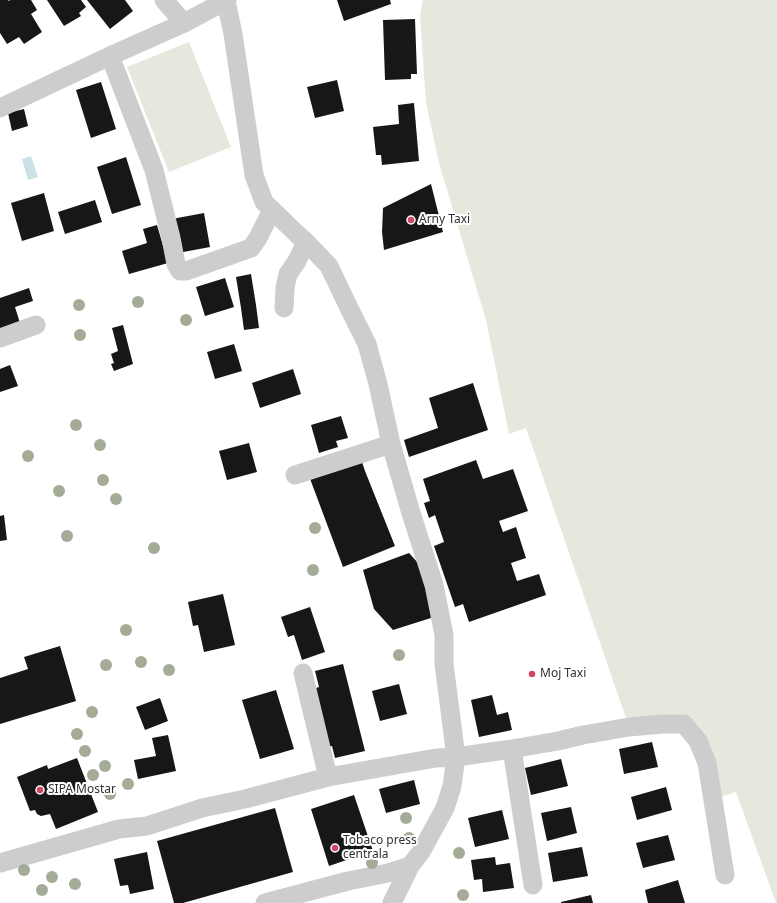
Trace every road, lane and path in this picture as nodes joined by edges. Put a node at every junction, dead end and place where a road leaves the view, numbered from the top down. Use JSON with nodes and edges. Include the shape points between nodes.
{"nodes":[{"id":1,"x":164,"y":0,"type":"edge"},
{"id":2,"x":226,"y":0,"type":"edge"},
{"id":3,"x":184,"y":23,"type":"junction"},
{"id":4,"x":110,"y":56,"type":"junction"},
{"id":5,"x":0,"y":108,"type":"edge"},
{"id":6,"x":272,"y":210,"type":"junction"},
{"id":7,"x":306,"y":242,"type":"junction"},
{"id":8,"x":284,"y":308,"type":"dead end"},
{"id":9,"x":36,"y":325,"type":"dead end"},
{"id":10,"x":0,"y":338,"type":"edge"},
{"id":11,"x":391,"y":444,"type":"junction"},
{"id":12,"x":296,"y":475,"type":"dead end"},
{"id":13,"x":303,"y":673,"type":"dead end"},
{"id":14,"x":512,"y":749,"type":"junction"},
{"id":15,"x":456,"y":757,"type":"junction"},
{"id":16,"x":328,"y":777,"type":"junction"},
{"id":17,"x":0,"y":863,"type":"edge"},
{"id":18,"x":410,"y":866,"type":"junction"},
{"id":19,"x":725,"y":874,"type":"dead end"},
{"id":20,"x":533,"y":885,"type":"dead end"},
{"id":21,"x":265,"y":903,"type":"edge"},
{"id":22,"x":392,"y":903,"type":"edge"}],
"edges":[{"from":1,"to":3,"type":"street"},
{"from":2,"to":3,"type":"street"},
{"from":2,"to":6,"type":"street","via":[[235,41],[254,175],[264,202]]},
{"from":3,"to":4,"type":"street"},
{"from":4,"to":5,"type":"street"},
{"from":4,"to":6,"type":"street","via":[[154,170],[176,264],[180,271],[252,248]]},
{"from":6,"to":7,"type":"street"},
{"from":7,"to":8,"type":"street","via":[[298,261],[288,274]]},
{"from":7,"to":11,"type":"street","via":[[329,266],[367,344]]},
{"from":9,"to":10,"type":"street"},
{"from":11,"to":12,"type":"street"},
{"from":11,"to":15,"type":"street","via":[[434,586],[444,634],[444,664]]},
{"from":13,"to":16,"type":"street"},
{"from":14,"to":15,"type":"street"},
{"from":14,"to":19,"type":"street","via":[[636,726],[684,724],[698,741],[707,763]]},
{"from":14,"to":20,"type":"street"},
{"from":15,"to":16,"type":"street","via":[[436,758]]},
{"from":15,"to":18,"type":"street","via":[[452,786],[445,808],[421,852]]},
{"from":16,"to":17,"type":"street","via":[[202,808],[147,826],[119,829]]},
{"from":18,"to":21,"type":"street"},
{"from":18,"to":22,"type":"street"}]}
